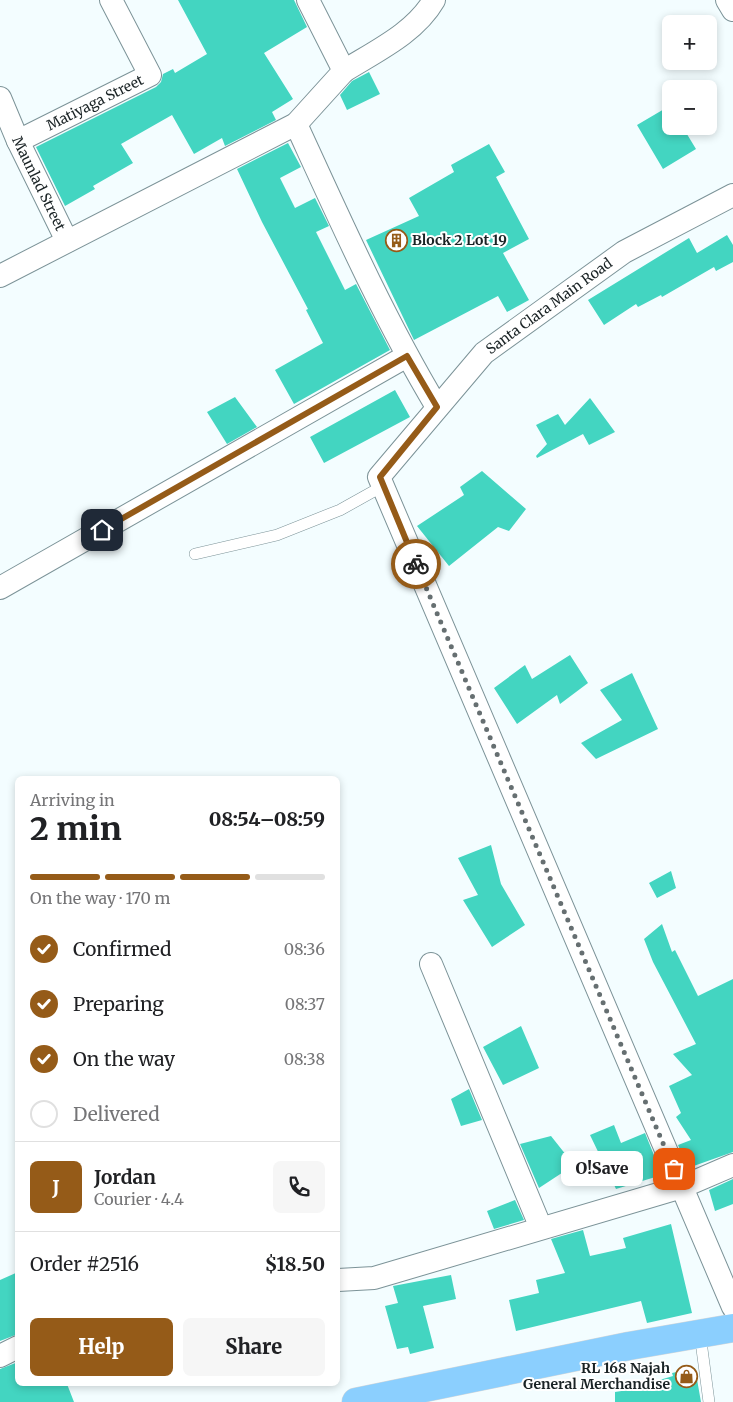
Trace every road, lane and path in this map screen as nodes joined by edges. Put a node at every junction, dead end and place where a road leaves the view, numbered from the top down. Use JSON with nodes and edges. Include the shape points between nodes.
{"nodes":[{"id":1,"x":111,"y":0,"type":"edge"},
{"id":2,"x":308,"y":0,"type":"edge"},
{"id":3,"x":727,"y":0,"type":"edge"},
{"id":4,"x":425,"y":5,"type":"edge"},
{"id":5,"x":733,"y":10,"type":"edge"},
{"id":6,"x":344,"y":71,"type":"junction"},
{"id":7,"x":0,"y":98,"type":"edge"},
{"id":8,"x":296,"y":124,"type":"junction"},
{"id":9,"x":18,"y":141,"type":"junction"},
{"id":10,"x":733,"y":194,"type":"edge"},
{"id":11,"x":68,"y":241,"type":"junction"},
{"id":12,"x":0,"y":276,"type":"edge"},
{"id":13,"x":407,"y":356,"type":"junction"},
{"id":14,"x":437,"y":407,"type":"junction"},
{"id":15,"x":383,"y":486,"type":"junction"},
{"id":16,"x":195,"y":554,"type":"dead end"},
{"id":17,"x":0,"y":588,"type":"edge"},
{"id":18,"x":431,"y":964,"type":"dead end"},
{"id":19,"x":733,"y":1165,"type":"edge"},
{"id":20,"x":682,"y":1187,"type":"junction"},
{"id":21,"x":541,"y":1228,"type":"junction"},
{"id":22,"x":340,"y":1280,"type":"edge"},
{"id":23,"x":733,"y":1307,"type":"edge"},
{"id":24,"x":733,"y":1328,"type":"edge"},
{"id":25,"x":700,"y":1334,"type":"junction"},
{"id":26,"x":15,"y":1348,"type":"edge"},
{"id":27,"x":0,"y":1356,"type":"edge"},
{"id":28,"x":356,"y":1402,"type":"edge"},
{"id":29,"x":709,"y":1402,"type":"edge"}],
"edges":[{"from":1,"to":9,"type":"street","name":"Matiyaga Street","via":[[150,75]]},
{"from":2,"to":6,"type":"street"},
{"from":3,"to":5,"type":"street"},
{"from":4,"to":6,"type":"street","via":[[394,40]]},
{"from":6,"to":8,"type":"street"},
{"from":7,"to":9,"type":"street","name":"Maunlad Street"},
{"from":8,"to":11,"type":"street"},
{"from":8,"to":13,"type":"street"},
{"from":9,"to":11,"type":"street","name":"Maunlad Street"},
{"from":10,"to":14,"type":"street","name":"Santa Clara Main Road","via":[[624,252],[484,353]]},
{"from":11,"to":12,"type":"street"},
{"from":13,"to":14,"type":"street"},
{"from":13,"to":17,"type":"street"},
{"from":14,"to":15,"type":"street","name":"Santa Clara Main Road","via":[[380,477]]},
{"from":15,"to":16,"type":"lane","via":[[340,510],[277,535]]},
{"from":15,"to":20,"type":"street"},
{"from":18,"to":21,"type":"street"},
{"from":19,"to":20,"type":"street"},
{"from":20,"to":21,"type":"street"},
{"from":20,"to":23,"type":"street"},
{"from":21,"to":22,"type":"street","via":[[374,1278]]},
{"from":24,"to":25,"type":"highway"},
{"from":25,"to":28,"type":"highway"},
{"from":25,"to":29,"type":"lane"},
{"from":26,"to":27,"type":"street"}]}
